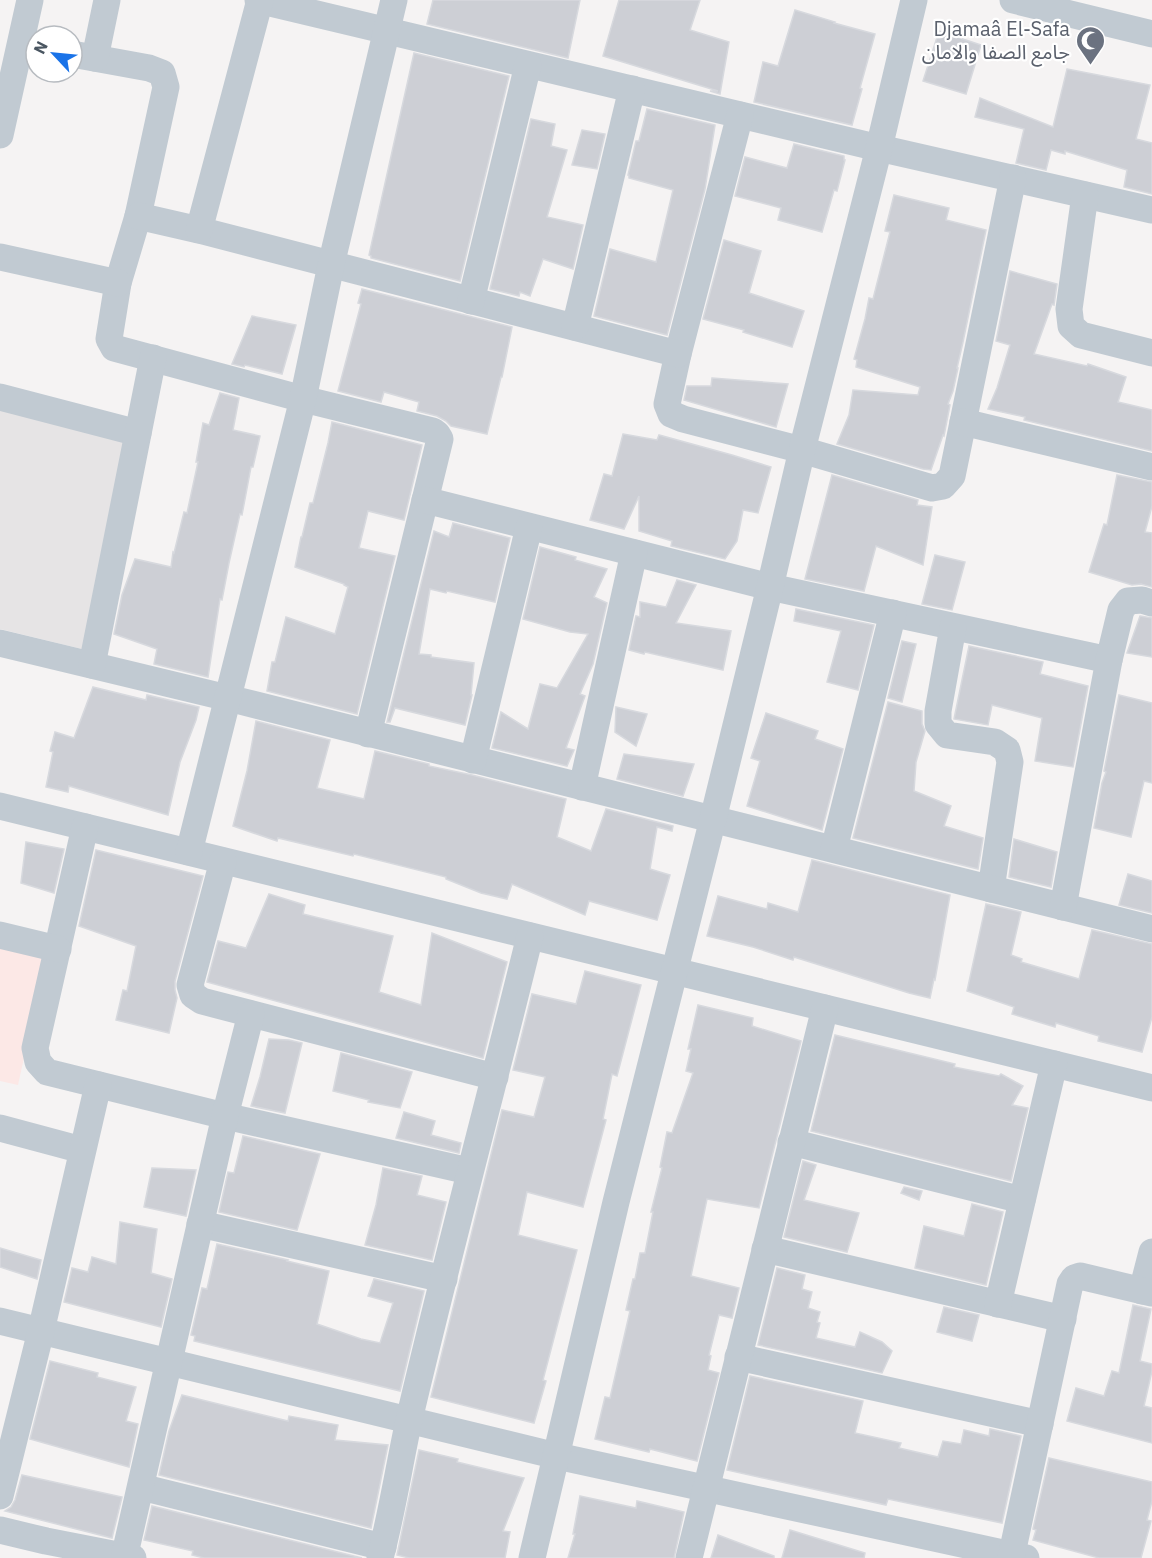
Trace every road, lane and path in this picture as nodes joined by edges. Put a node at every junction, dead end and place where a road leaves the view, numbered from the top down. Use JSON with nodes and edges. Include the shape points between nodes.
{"nodes":[{"id":1,"x":30,"y":0,"type":"edge"},
{"id":2,"x":106,"y":0,"type":"edge"},
{"id":3,"x":259,"y":0,"type":"edge"},
{"id":4,"x":394,"y":0,"type":"edge"},
{"id":5,"x":914,"y":0,"type":"edge"},
{"id":6,"x":1013,"y":0,"type":"edge"},
{"id":7,"x":1080,"y":8,"type":"edge"},
{"id":8,"x":29,"y":24,"type":"edge"},
{"id":9,"x":387,"y":31,"type":"junction"},
{"id":10,"x":1152,"y":34,"type":"edge"},
{"id":11,"x":84,"y":56,"type":"edge"},
{"id":12,"x":24,"y":59,"type":"edge"},
{"id":13,"x":528,"y":65,"type":"junction"},
{"id":14,"x":632,"y":89,"type":"junction"},
{"id":15,"x":740,"y":115,"type":"junction"},
{"id":16,"x":0,"y":135,"type":"edge"},
{"id":17,"x":879,"y":148,"type":"junction"},
{"id":18,"x":1013,"y":178,"type":"junction"},
{"id":19,"x":1085,"y":195,"type":"junction"},
{"id":20,"x":1152,"y":210,"type":"edge"},
{"id":21,"x":138,"y":216,"type":"junction"},
{"id":22,"x":199,"y":230,"type":"junction"},
{"id":23,"x":0,"y":257,"type":"edge"},
{"id":24,"x":331,"y":264,"type":"junction"},
{"id":25,"x":118,"y":284,"type":"junction"},
{"id":26,"x":471,"y":301,"type":"junction"},
{"id":27,"x":575,"y":327,"type":"junction"},
{"id":28,"x":1152,"y":353,"type":"edge"},
{"id":29,"x":678,"y":354,"type":"junction"},
{"id":30,"x":153,"y":358,"type":"junction"},
{"id":31,"x":0,"y":397,"type":"edge"},
{"id":32,"x":303,"y":399,"type":"junction"},
{"id":33,"x":963,"y":422,"type":"junction"},
{"id":34,"x":138,"y":433,"type":"junction"},
{"id":35,"x":802,"y":450,"type":"junction"},
{"id":36,"x":1152,"y":466,"type":"edge"},
{"id":37,"x":425,"y":500,"type":"junction"},
{"id":38,"x":530,"y":527,"type":"junction"},
{"id":39,"x":634,"y":553,"type":"junction"},
{"id":40,"x":770,"y":587,"type":"junction"},
{"id":41,"x":1152,"y":603,"type":"edge"},
{"id":42,"x":893,"y":613,"type":"junction"},
{"id":43,"x":953,"y":627,"type":"junction"},
{"id":44,"x":0,"y":643,"type":"edge"},
{"id":45,"x":1109,"y":660,"type":"junction"},
{"id":46,"x":92,"y":665,"type":"junction"},
{"id":47,"x":228,"y":698,"type":"junction"},
{"id":48,"x":368,"y":734,"type":"junction"},
{"id":49,"x":473,"y":760,"type":"junction"},
{"id":50,"x":582,"y":787,"type":"junction"},
{"id":51,"x":0,"y":806,"type":"edge"},
{"id":52,"x":713,"y":819,"type":"junction"},
{"id":53,"x":85,"y":827,"type":"junction"},
{"id":54,"x":834,"y":849,"type":"junction"},
{"id":55,"x":189,"y":852,"type":"junction"},
{"id":56,"x":223,"y":861,"type":"junction"},
{"id":57,"x":991,"y":889,"type":"junction"},
{"id":58,"x":1063,"y":907,"type":"junction"},
{"id":59,"x":1152,"y":929,"type":"edge"},
{"id":60,"x":0,"y":935,"type":"edge"},
{"id":61,"x":530,"y":936,"type":"junction"},
{"id":62,"x":58,"y":949,"type":"junction"},
{"id":63,"x":675,"y":971,"type":"junction"},
{"id":64,"x":825,"y":1008,"type":"junction"},
{"id":65,"x":251,"y":1014,"type":"junction"},
{"id":66,"x":1054,"y":1064,"type":"junction"},
{"id":67,"x":495,"y":1077,"type":"junction"},
{"id":68,"x":98,"y":1085,"type":"junction"},
{"id":69,"x":1152,"y":1088,"type":"edge"},
{"id":70,"x":225,"y":1116,"type":"junction"},
{"id":71,"x":0,"y":1128,"type":"edge"},
{"id":72,"x":791,"y":1142,"type":"junction"},
{"id":73,"x":82,"y":1150,"type":"junction"},
{"id":74,"x":469,"y":1171,"type":"junction"},
{"id":75,"x":1022,"y":1200,"type":"junction"},
{"id":76,"x":200,"y":1224,"type":"junction"},
{"id":77,"x":765,"y":1248,"type":"junction"},
{"id":78,"x":1152,"y":1252,"type":"edge"},
{"id":79,"x":444,"y":1279,"type":"junction"},
{"id":80,"x":1147,"y":1292,"type":"edge"},
{"id":81,"x":998,"y":1304,"type":"junction"},
{"id":82,"x":1063,"y":1319,"type":"junction"},
{"id":83,"x":0,"y":1321,"type":"edge"},
{"id":84,"x":41,"y":1330,"type":"junction"},
{"id":85,"x":738,"y":1357,"type":"junction"},
{"id":86,"x":168,"y":1362,"type":"junction"},
{"id":87,"x":409,"y":1421,"type":"junction"},
{"id":88,"x":1040,"y":1424,"type":"junction"},
{"id":89,"x":557,"y":1456,"type":"junction"},
{"id":90,"x":141,"y":1487,"type":"junction"},
{"id":91,"x":706,"y":1489,"type":"junction"},
{"id":92,"x":0,"y":1496,"type":"edge"},
{"id":93,"x":0,"y":1530,"type":"edge"},
{"id":94,"x":44,"y":1550,"type":"edge"},
{"id":95,"x":381,"y":1552,"type":"edge"},
{"id":96,"x":127,"y":1557,"type":"edge"},
{"id":97,"x":1016,"y":1557,"type":"edge"},
{"id":98,"x":532,"y":1558,"type":"edge"},
{"id":99,"x":689,"y":1558,"type":"edge"}],
"edges":[{"from":1,"to":8,"type":"street"},
{"from":2,"to":11,"type":"street"},
{"from":3,"to":9,"type":"street"},
{"from":3,"to":22,"type":"street"},
{"from":4,"to":9,"type":"street"},
{"from":5,"to":17,"type":"street"},
{"from":6,"to":7,"type":"street"},
{"from":7,"to":10,"type":"street"},
{"from":9,"to":13,"type":"street"},
{"from":9,"to":24,"type":"street"},
{"from":11,"to":21,"type":"street","via":[[162,73],[166,87]]},
{"from":12,"to":16,"type":"street"},
{"from":13,"to":14,"type":"street"},
{"from":13,"to":26,"type":"street"},
{"from":14,"to":15,"type":"street"},
{"from":14,"to":27,"type":"street"},
{"from":15,"to":17,"type":"street"},
{"from":15,"to":29,"type":"street"},
{"from":17,"to":18,"type":"street"},
{"from":17,"to":35,"type":"street"},
{"from":18,"to":19,"type":"street"},
{"from":18,"to":33,"type":"street"},
{"from":19,"to":20,"type":"street"},
{"from":19,"to":28,"type":"street","via":[[1069,309],[1071,326],[1081,335]]},
{"from":21,"to":22,"type":"street"},
{"from":21,"to":25,"type":"street"},
{"from":22,"to":24,"type":"street"},
{"from":23,"to":25,"type":"street"},
{"from":24,"to":26,"type":"street"},
{"from":24,"to":32,"type":"street"},
{"from":25,"to":30,"type":"street","via":[[109,339],[114,348]]},
{"from":26,"to":27,"type":"street"},
{"from":27,"to":29,"type":"street"},
{"from":29,"to":35,"type":"street","via":[[667,404],[671,414]]},
{"from":30,"to":32,"type":"street"},
{"from":30,"to":34,"type":"street"},
{"from":31,"to":34,"type":"street"},
{"from":32,"to":37,"type":"street","via":[[437,434],[440,439]]},
{"from":32,"to":47,"type":"street"},
{"from":33,"to":35,"type":"street","via":[[952,476],[943,486],[932,488]]},
{"from":33,"to":36,"type":"street"},
{"from":34,"to":46,"type":"street"},
{"from":35,"to":40,"type":"street"},
{"from":37,"to":38,"type":"street"},
{"from":37,"to":48,"type":"street"},
{"from":38,"to":39,"type":"street"},
{"from":38,"to":49,"type":"street"},
{"from":39,"to":40,"type":"street"},
{"from":39,"to":50,"type":"street"},
{"from":40,"to":42,"type":"street"},
{"from":40,"to":52,"type":"street"},
{"from":41,"to":45,"type":"street","via":[[1128,602],[1121,610]]},
{"from":42,"to":43,"type":"street"},
{"from":42,"to":54,"type":"street"},
{"from":43,"to":45,"type":"street"},
{"from":43,"to":57,"type":"street","via":[[938,724],[947,735],[995,742],[1007,750],[1011,762]]},
{"from":44,"to":46,"type":"street"},
{"from":45,"to":58,"type":"street"},
{"from":46,"to":47,"type":"street"},
{"from":47,"to":48,"type":"street"},
{"from":47,"to":55,"type":"street"},
{"from":48,"to":49,"type":"street"},
{"from":49,"to":50,"type":"street"},
{"from":50,"to":52,"type":"street"},
{"from":51,"to":53,"type":"street"},
{"from":52,"to":54,"type":"street"},
{"from":52,"to":63,"type":"street"},
{"from":53,"to":55,"type":"street"},
{"from":53,"to":62,"type":"street"},
{"from":54,"to":57,"type":"street"},
{"from":55,"to":56,"type":"street"},
{"from":56,"to":61,"type":"street"},
{"from":56,"to":65,"type":"street","via":[[190,985],[193,995],[201,1001]]},
{"from":57,"to":58,"type":"street"},
{"from":58,"to":59,"type":"street"},
{"from":60,"to":62,"type":"street"},
{"from":61,"to":63,"type":"street"},
{"from":61,"to":67,"type":"street"},
{"from":62,"to":68,"type":"street","via":[[35,1048],[38,1062],[47,1072]]},
{"from":63,"to":64,"type":"street"},
{"from":63,"to":89,"type":"street"},
{"from":64,"to":66,"type":"street"},
{"from":64,"to":72,"type":"street"},
{"from":65,"to":67,"type":"street"},
{"from":65,"to":70,"type":"street"},
{"from":66,"to":69,"type":"street"},
{"from":66,"to":75,"type":"street"},
{"from":67,"to":74,"type":"street"},
{"from":68,"to":70,"type":"street"},
{"from":68,"to":73,"type":"street"},
{"from":70,"to":74,"type":"street"},
{"from":70,"to":76,"type":"street"},
{"from":71,"to":73,"type":"street"},
{"from":72,"to":75,"type":"street"},
{"from":72,"to":77,"type":"street"},
{"from":73,"to":84,"type":"street"},
{"from":74,"to":79,"type":"street"},
{"from":75,"to":81,"type":"street"},
{"from":76,"to":79,"type":"street"},
{"from":76,"to":86,"type":"street"},
{"from":77,"to":81,"type":"street"},
{"from":77,"to":85,"type":"street"},
{"from":78,"to":80,"type":"street"},
{"from":79,"to":87,"type":"street"},
{"from":80,"to":82,"type":"street","via":[[1080,1276],[1070,1284]]},
{"from":81,"to":82,"type":"street"},
{"from":82,"to":88,"type":"street"},
{"from":83,"to":84,"type":"street"},
{"from":84,"to":86,"type":"street"},
{"from":84,"to":92,"type":"street"},
{"from":85,"to":88,"type":"street"},
{"from":85,"to":91,"type":"street"},
{"from":86,"to":87,"type":"street"},
{"from":86,"to":90,"type":"street"},
{"from":87,"to":89,"type":"street"},
{"from":87,"to":95,"type":"street"},
{"from":88,"to":97,"type":"street"},
{"from":89,"to":91,"type":"street"},
{"from":89,"to":98,"type":"street"},
{"from":90,"to":95,"type":"street"},
{"from":90,"to":96,"type":"street"},
{"from":91,"to":97,"type":"street"},
{"from":91,"to":99,"type":"street"},
{"from":93,"to":94,"type":"street"},
{"from":94,"to":96,"type":"street"}]}
